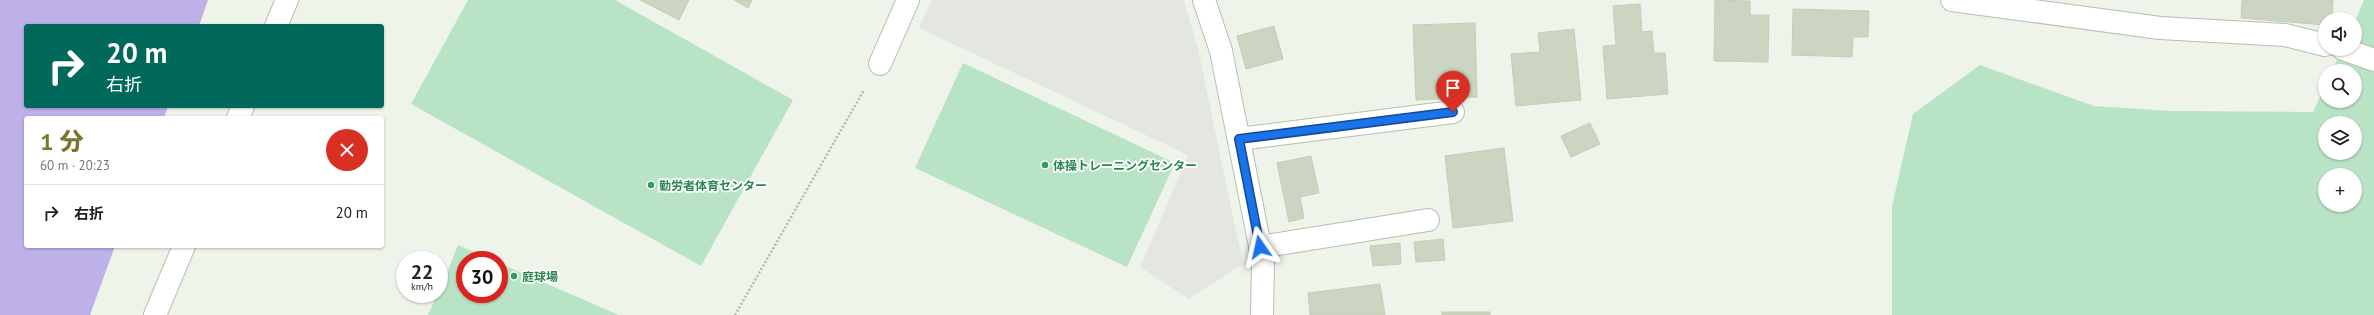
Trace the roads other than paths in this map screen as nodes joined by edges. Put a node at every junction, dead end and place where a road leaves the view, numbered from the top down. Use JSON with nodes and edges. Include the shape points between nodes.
{"nodes":[{"id":1,"x":287,"y":0,"type":"edge"},
{"id":2,"x":908,"y":0,"type":"edge"},
{"id":3,"x":1204,"y":0,"type":"edge"},
{"id":4,"x":1952,"y":0,"type":"edge"},
{"id":5,"x":277,"y":24,"type":"edge"},
{"id":6,"x":2318,"y":43,"type":"edge"},
{"id":7,"x":2362,"y":56,"type":"edge"},
{"id":8,"x":2374,"y":60,"type":"edge"},
{"id":9,"x":880,"y":64,"type":"road end"},
{"id":10,"x":1453,"y":112,"type":"dead end"},
{"id":11,"x":1239,"y":139,"type":"junction"},
{"id":12,"x":1428,"y":220,"type":"dead end"},
{"id":13,"x":1260,"y":247,"type":"junction"},
{"id":14,"x":183,"y":248,"type":"edge"},
{"id":15,"x":155,"y":315,"type":"edge"},
{"id":16,"x":1262,"y":315,"type":"edge"}],
"edges":[{"from":1,"to":5,"type":"street"},
{"from":2,"to":9,"type":"street"},
{"from":3,"to":11,"type":"street","via":[[1221,51]]},
{"from":4,"to":6,"type":"street","via":[[2160,28],[2286,35]]},
{"from":7,"to":8,"type":"street"},
{"from":10,"to":11,"type":"street"},
{"from":11,"to":13,"type":"street"},
{"from":12,"to":13,"type":"street"},
{"from":13,"to":16,"type":"street","via":[[1263,261]]},
{"from":14,"to":15,"type":"street"}]}
